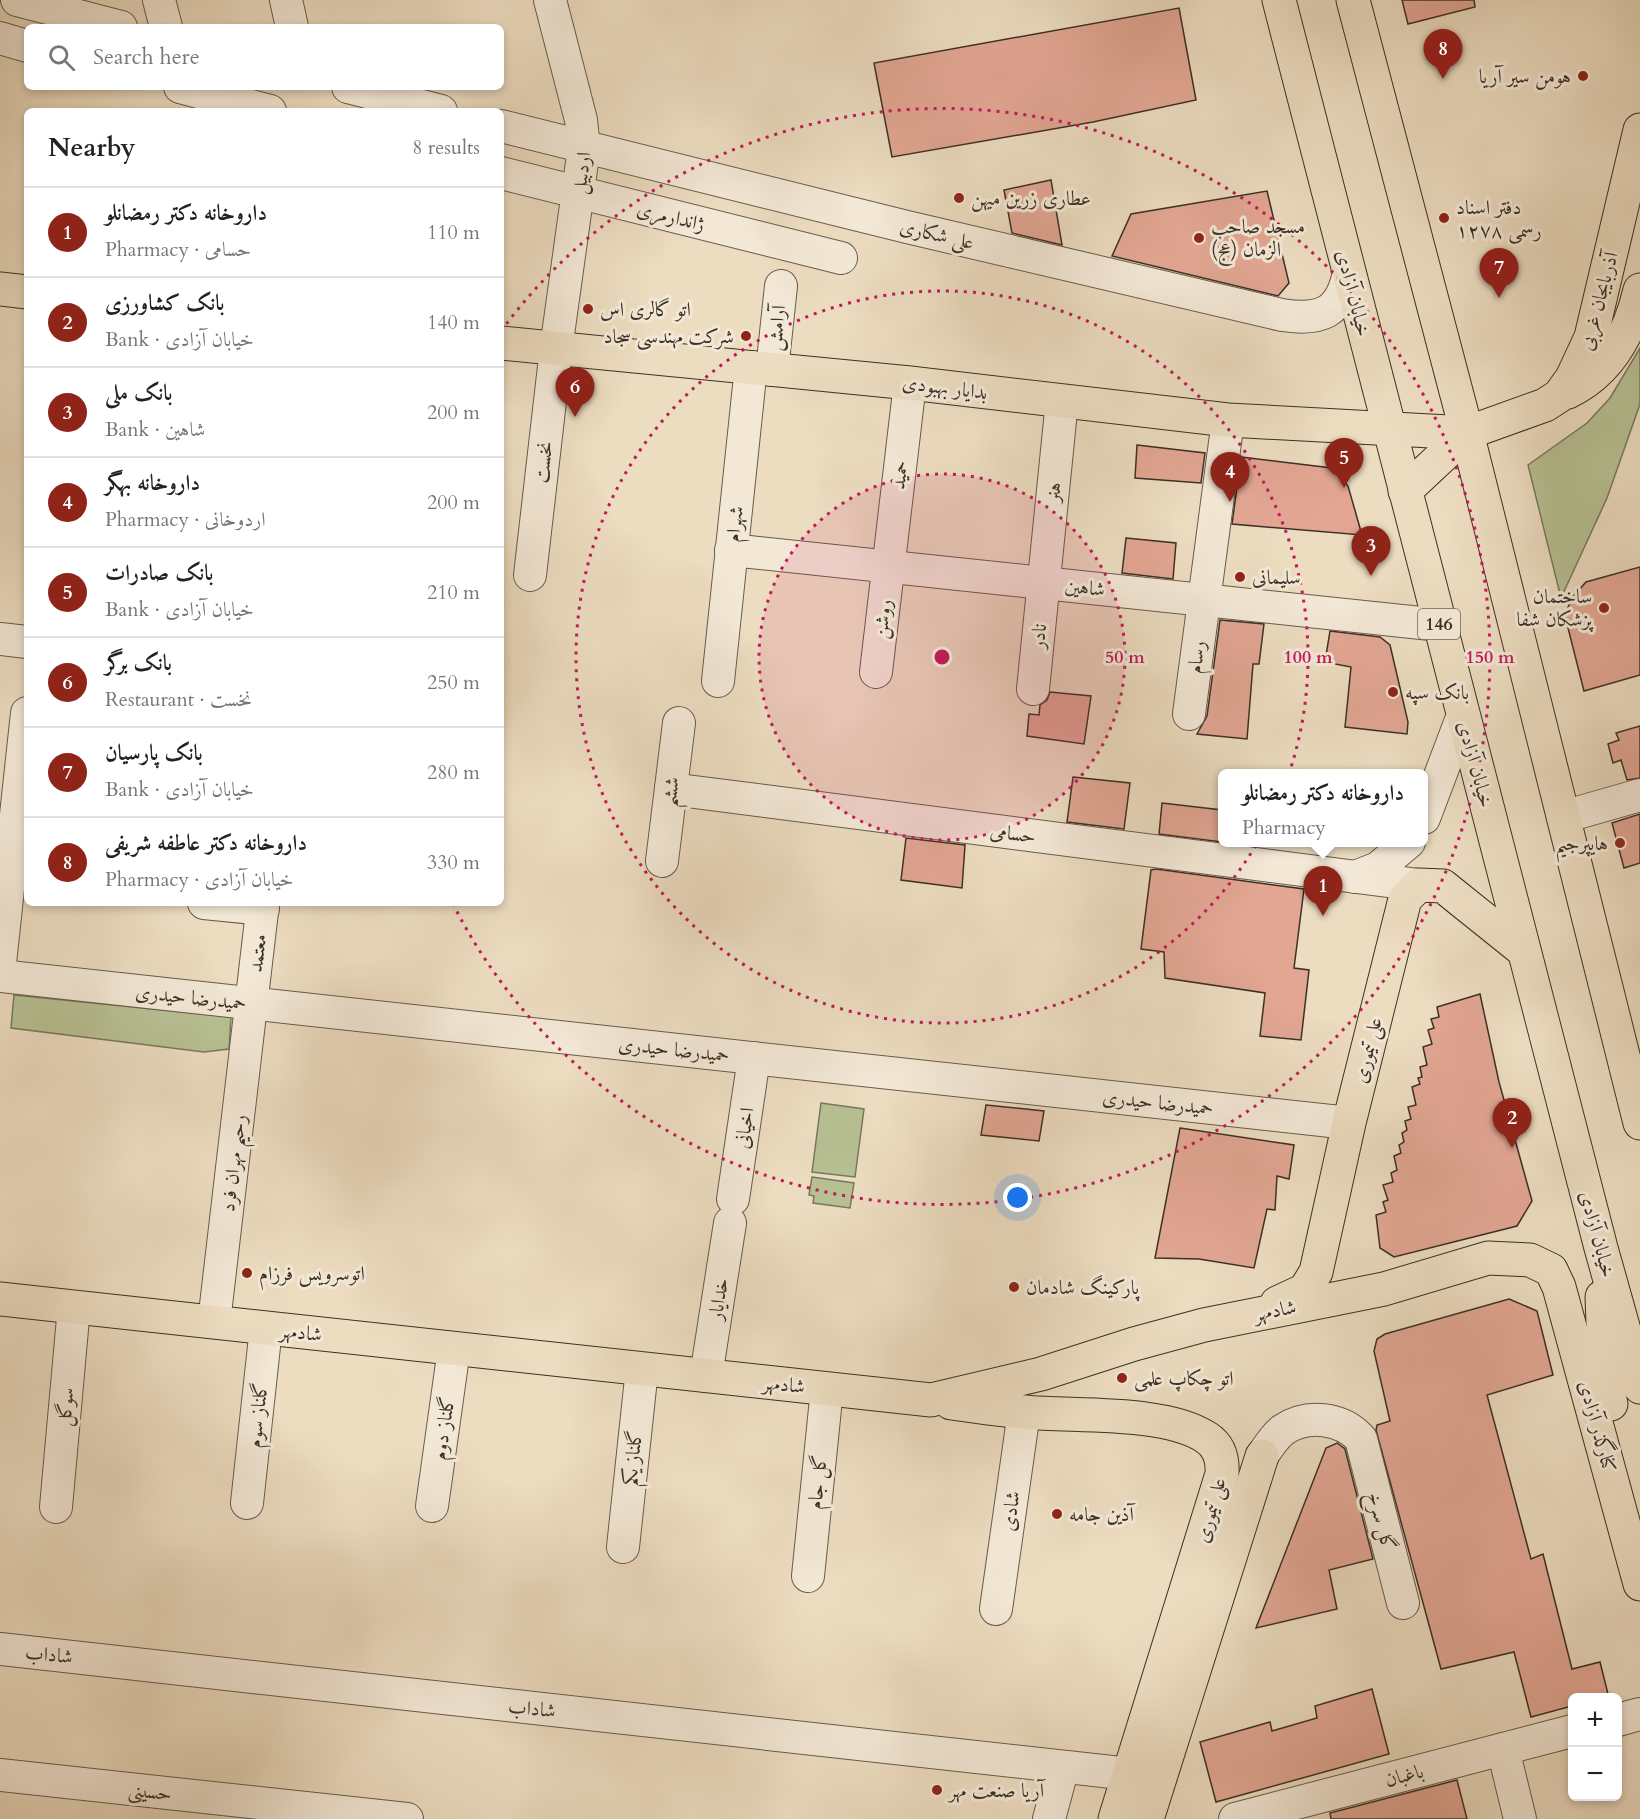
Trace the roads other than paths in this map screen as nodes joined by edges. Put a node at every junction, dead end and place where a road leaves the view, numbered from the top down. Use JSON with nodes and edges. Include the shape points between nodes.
{"nodes":[{"id":1,"x":159,"y":0,"type":"edge"},
{"id":2,"x":285,"y":0,"type":"edge"},
{"id":3,"x":550,"y":0,"type":"edge"},
{"id":4,"x":1279,"y":0,"type":"edge"},
{"id":5,"x":1353,"y":0,"type":"edge"},
{"id":6,"x":30,"y":2,"type":"edge"},
{"id":7,"x":110,"y":24,"type":"edge"},
{"id":8,"x":165,"y":24,"type":"edge"},
{"id":9,"x":291,"y":24,"type":"edge"},
{"id":10,"x":0,"y":38,"type":"edge"},
{"id":11,"x":24,"y":45,"type":"edge"},
{"id":12,"x":191,"y":90,"type":"edge"},
{"id":13,"x":360,"y":90,"type":"edge"},
{"id":14,"x":259,"y":108,"type":"edge"},
{"id":15,"x":429,"y":108,"type":"edge"},
{"id":16,"x":504,"y":127,"type":"edge"},
{"id":17,"x":1640,"y":130,"type":"edge"},
{"id":18,"x":584,"y":148,"type":"junction"},
{"id":19,"x":504,"y":173,"type":"edge"},
{"id":20,"x":579,"y":193,"type":"junction"},
{"id":21,"x":841,"y":258,"type":"dead end"},
{"id":22,"x":1349,"y":272,"type":"junction"},
{"id":23,"x":781,"y":286,"type":"dead end"},
{"id":24,"x":0,"y":289,"type":"edge"},
{"id":25,"x":1640,"y":290,"type":"edge"},
{"id":26,"x":24,"y":292,"type":"edge"},
{"id":27,"x":504,"y":342,"type":"edge"},
{"id":28,"x":556,"y":349,"type":"junction"},
{"id":29,"x":761,"y":368,"type":"junction"},
{"id":30,"x":910,"y":383,"type":"junction"},
{"id":31,"x":1559,"y":396,"type":"junction"},
{"id":32,"x":1062,"y":401,"type":"junction"},
{"id":33,"x":1227,"y":420,"type":"junction"},
{"id":34,"x":1389,"y":429,"type":"junction"},
{"id":35,"x":1467,"y":433,"type":"junction"},
{"id":36,"x":1405,"y":491,"type":"junction"},
{"id":37,"x":731,"y":550,"type":"junction"},
{"id":38,"x":888,"y":567,"type":"junction"},
{"id":39,"x":530,"y":575,"type":"dead end"},
{"id":40,"x":1044,"y":583,"type":"junction"},
{"id":41,"x":1204,"y":600,"type":"junction"},
{"id":42,"x":1440,"y":625,"type":"junction"},
{"id":43,"x":0,"y":639,"type":"edge"},
{"id":44,"x":24,"y":642,"type":"edge"},
{"id":45,"x":876,"y":672,"type":"dead end"},
{"id":46,"x":718,"y":681,"type":"dead end"},
{"id":47,"x":1033,"y":689,"type":"dead end"},
{"id":48,"x":1189,"y":714,"type":"dead end"},
{"id":49,"x":1463,"y":715,"type":"junction"},
{"id":50,"x":679,"y":723,"type":"dead end"},
{"id":51,"x":24,"y":748,"type":"edge"},
{"id":52,"x":9,"y":787,"type":"edge"},
{"id":53,"x":671,"y":789,"type":"junction"},
{"id":54,"x":1640,"y":795,"type":"edge"},
{"id":55,"x":1428,"y":807,"type":"edge"},
{"id":56,"x":1563,"y":817,"type":"junction"},
{"id":57,"x":1404,"y":847,"type":"edge"},
{"id":58,"x":662,"y":861,"type":"dead end"},
{"id":59,"x":1355,"y":877,"type":"junction"},
{"id":60,"x":18,"y":884,"type":"edge"},
{"id":61,"x":1419,"y":885,"type":"junction"},
{"id":62,"x":263,"y":906,"type":"edge"},
{"id":63,"x":2,"y":927,"type":"edge"},
{"id":64,"x":1524,"y":951,"type":"junction"},
{"id":65,"x":0,"y":963,"type":"edge"},
{"id":66,"x":0,"y":976,"type":"edge"},
{"id":67,"x":251,"y":1003,"type":"junction"},
{"id":68,"x":754,"y":1058,"type":"junction"},
{"id":69,"x":1635,"y":1095,"type":"edge"},
{"id":70,"x":1349,"y":1123,"type":"junction"},
{"id":71,"x":1640,"y":1123,"type":"edge"},
{"id":72,"x":731,"y":1211,"type":"joint"},
{"id":73,"x":1601,"y":1248,"type":"junction"},
{"id":74,"x":1551,"y":1270,"type":"joint"},
{"id":75,"x":0,"y":1299,"type":"edge"},
{"id":76,"x":74,"y":1307,"type":"junction"},
{"id":77,"x":1254,"y":1313,"type":"junction"},
{"id":78,"x":214,"y":1322,"type":"junction"},
{"id":79,"x":266,"y":1328,"type":"junction"},
{"id":80,"x":454,"y":1349,"type":"junction"},
{"id":81,"x":642,"y":1369,"type":"junction"},
{"id":82,"x":706,"y":1376,"type":"junction"},
{"id":83,"x":1640,"y":1387,"type":"edge"},
{"id":84,"x":827,"y":1389,"type":"junction"},
{"id":85,"x":931,"y":1400,"type":"junction"},
{"id":86,"x":1024,"y":1412,"type":"junction"},
{"id":87,"x":1262,"y":1456,"type":"joint"},
{"id":88,"x":247,"y":1503,"type":"dead end"},
{"id":89,"x":432,"y":1506,"type":"dead end"},
{"id":90,"x":56,"y":1508,"type":"dead end"},
{"id":91,"x":1640,"y":1531,"type":"edge"},
{"id":92,"x":622,"y":1547,"type":"dead end"},
{"id":93,"x":808,"y":1576,"type":"dead end"},
{"id":94,"x":1640,"y":1584,"type":"edge"},
{"id":95,"x":1403,"y":1603,"type":"dead end"},
{"id":96,"x":996,"y":1609,"type":"dead end"},
{"id":97,"x":0,"y":1649,"type":"edge"},
{"id":98,"x":1640,"y":1714,"type":"edge"},
{"id":99,"x":1622,"y":1719,"type":"edge"},
{"id":100,"x":1568,"y":1732,"type":"edge"},
{"id":101,"x":1503,"y":1749,"type":"junction"},
{"id":102,"x":1064,"y":1767,"type":"junction"},
{"id":103,"x":0,"y":1775,"type":"edge"},
{"id":104,"x":1144,"y":1779,"type":"junction"},
{"id":105,"x":1248,"y":1817,"type":"edge"},
{"id":106,"x":407,"y":1819,"type":"edge"},
{"id":107,"x":1049,"y":1819,"type":"edge"},
{"id":108,"x":1115,"y":1819,"type":"edge"},
{"id":109,"x":1148,"y":1819,"type":"edge"},
{"id":110,"x":1520,"y":1819,"type":"edge"}],
"edges":[{"from":1,"to":8,"type":"street"},
{"from":2,"to":9,"type":"street"},
{"from":3,"to":18,"type":"street","name":"اردبیل","via":[[581,120]]},
{"from":4,"to":22,"type":"main road","name":"خیابان آزادی","number":"146"},
{"from":5,"to":35,"type":"main road"},
{"from":6,"to":7,"type":"street"},
{"from":10,"to":11,"type":"street"},
{"from":12,"to":14,"type":"street"},
{"from":13,"to":15,"type":"street"},
{"from":16,"to":18,"type":"street","name":"علی شکاری"},
{"from":17,"to":31,"type":"main road","name":"آذربایجان غربی","via":[[1591,337]]},
{"from":18,"to":20,"type":"street","name":"اردبیل"},
{"from":18,"to":22,"type":"street","name":"علی شکاری","via":[[1282,315],[1312,318],[1327,312],[1343,295]]},
{"from":19,"to":20,"type":"street","name":"ژاندارمری"},
{"from":20,"to":21,"type":"street","name":"ژاندارمری"},
{"from":20,"to":28,"type":"street","name":"اردبیل"},
{"from":22,"to":34,"type":"main road","name":"خیابان آزادی","number":"146"},
{"from":23,"to":29,"type":"street","name":"آرامش"},
{"from":24,"to":26,"type":"main road"},
{"from":25,"to":31,"type":"main road","name":"آذربایجان غربی","via":[[1628,328],[1610,359],[1589,381]]},
{"from":27,"to":28,"type":"main road","name":"بدایار بهبودی"},
{"from":28,"to":29,"type":"main road","name":"بدایار بهبودی"},
{"from":28,"to":39,"type":"street","name":"نخست"},
{"from":29,"to":30,"type":"main road","name":"بدایار بهبودی"},
{"from":29,"to":37,"type":"street","name":"شهرام"},
{"from":30,"to":32,"type":"main road","name":"بدایار بهبودی"},
{"from":30,"to":38,"type":"street","name":"حمید"},
{"from":31,"to":35,"type":"main road","name":"آذربایجان غربی"},
{"from":32,"to":33,"type":"main road","name":"بدایار بهبودی"},
{"from":32,"to":40,"type":"street","name":"هنر"},
{"from":33,"to":34,"type":"main road","name":"بدایار بهبودی"},
{"from":33,"to":41,"type":"street","name":"رسام"},
{"from":34,"to":35,"type":"main road","name":"بدایار بهبودی"},
{"from":34,"to":36,"type":"main road","name":"خیابان آزادی","number":"146"},
{"from":35,"to":36,"type":"main road"},
{"from":35,"to":56,"type":"main road"},
{"from":36,"to":42,"type":"main road","name":"خیابان آزادی","number":"146"},
{"from":37,"to":38,"type":"street","name":"شاهین"},
{"from":37,"to":46,"type":"street","name":"شهرام"},
{"from":38,"to":40,"type":"street","name":"شاهین"},
{"from":38,"to":45,"type":"street","name":"روشن"},
{"from":40,"to":41,"type":"street","name":"شاهین"},
{"from":40,"to":47,"type":"street","name":"نادر"},
{"from":41,"to":42,"type":"street","name":"شاهین"},
{"from":41,"to":48,"type":"street","name":"رسام"},
{"from":42,"to":49,"type":"main road","name":"خیابان آزادی","number":"146"},
{"from":43,"to":44,"type":"street"},
{"from":49,"to":55,"type":"street"},
{"from":49,"to":64,"type":"main road","name":"خیابان آزادی","number":"146"},
{"from":50,"to":53,"type":"street","name":"ششم"},
{"from":51,"to":52,"type":"street"},
{"from":52,"to":60,"type":"street"},
{"from":53,"to":58,"type":"street","name":"ششم"},
{"from":53,"to":59,"type":"street","name":"حسامی"},
{"from":54,"to":56,"type":"street"},
{"from":56,"to":69,"type":"main road"},
{"from":57,"to":59,"type":"street","via":[[1378,868]]},
{"from":59,"to":61,"type":"street","name":"حسامی"},
{"from":60,"to":63,"type":"street"},
{"from":61,"to":64,"type":"main road","via":[[1443,886]]},
{"from":61,"to":70,"type":"main road","name":"علی تیموری","via":[[1405,899]]},
{"from":62,"to":67,"type":"street","name":"معتمد"},
{"from":63,"to":65,"type":"street"},
{"from":64,"to":73,"type":"main road","name":"خیابان آزادی","number":"146"},
{"from":66,"to":67,"type":"street","name":"حمیدرضا حیدری"},
{"from":67,"to":68,"type":"street","name":"حمیدرضا حیدری"},
{"from":67,"to":78,"type":"street","name":"رحیم مهران فرد"},
{"from":68,"to":70,"type":"street","name":"حمیدرضا حیدری"},
{"from":68,"to":72,"type":"street","name":"اخیانی"},
{"from":69,"to":71,"type":"main road"},
{"from":70,"to":77,"type":"main road","name":"علی تیموری","via":[[1316,1272],[1310,1284],[1297,1296]]},
{"from":72,"to":82,"type":"street","name":"خدایار"},
{"from":73,"to":83,"type":"main road","name":"خیابان آزادی","number":"146"},
{"from":73,"to":91,"type":"main road","name":"کنارگذر آزادی","via":[[1605,1377]]},
{"from":74,"to":77,"type":"main road","name":"شادمهر","via":[[1530,1260],[1488,1258],[1384,1289]]},
{"from":74,"to":94,"type":"main road","name":"کنارگذر آزادی","via":[[1568,1315]]},
{"from":75,"to":76,"type":"main road","name":"شادمهر"},
{"from":76,"to":78,"type":"main road","name":"شادمهر"},
{"from":76,"to":90,"type":"street","name":"سوگل"},
{"from":77,"to":85,"type":"main road","name":"شادمهر","via":[[1134,1344],[1041,1374]]},
{"from":78,"to":79,"type":"main road","name":"شادمهر"},
{"from":79,"to":80,"type":"main road","name":"شادمهر"},
{"from":79,"to":88,"type":"street","name":"گلناز سوم"},
{"from":80,"to":81,"type":"main road","name":"شادمهر"},
{"from":80,"to":89,"type":"street","name":"گلناز دوم"},
{"from":81,"to":82,"type":"main road","name":"شادمهر"},
{"from":81,"to":92,"type":"street","name":"گلناز یکم"},
{"from":82,"to":84,"type":"main road","name":"شادمهر"},
{"from":84,"to":85,"type":"main road","name":"شادمهر"},
{"from":84,"to":93,"type":"street","name":"گل جام"},
{"from":85,"to":86,"type":"main road","name":"علی تیموری"},
{"from":86,"to":96,"type":"street","name":"شادی"},
{"from":86,"to":104,"type":"main road","name":"علی تیموری","via":[[1133,1418],[1173,1425],[1206,1437],[1220,1453],[1222,1474]]},
{"from":87,"to":95,"type":"street","name":"گل سرخ","via":[[1281,1431],[1299,1422],[1320,1419],[1354,1431],[1361,1439]]},
{"from":87,"to":104,"type":"main road","name":"علی تیموری"},
{"from":97,"to":102,"type":"street","name":"شاداب"},
{"from":98,"to":99,"type":"street"},
{"from":100,"to":101,"type":"street","name":"باغبان"},
{"from":101,"to":105,"type":"street","name":"باغبان"},
{"from":101,"to":110,"type":"street"},
{"from":102,"to":104,"type":"street","name":"شاداب"},
{"from":102,"to":107,"type":"street"},
{"from":103,"to":106,"type":"street","name":"حسینی"},
{"from":104,"to":108,"type":"main road","name":"علی تیموری"},
{"from":104,"to":109,"type":"main road","name":"علی تیموری"}]}
